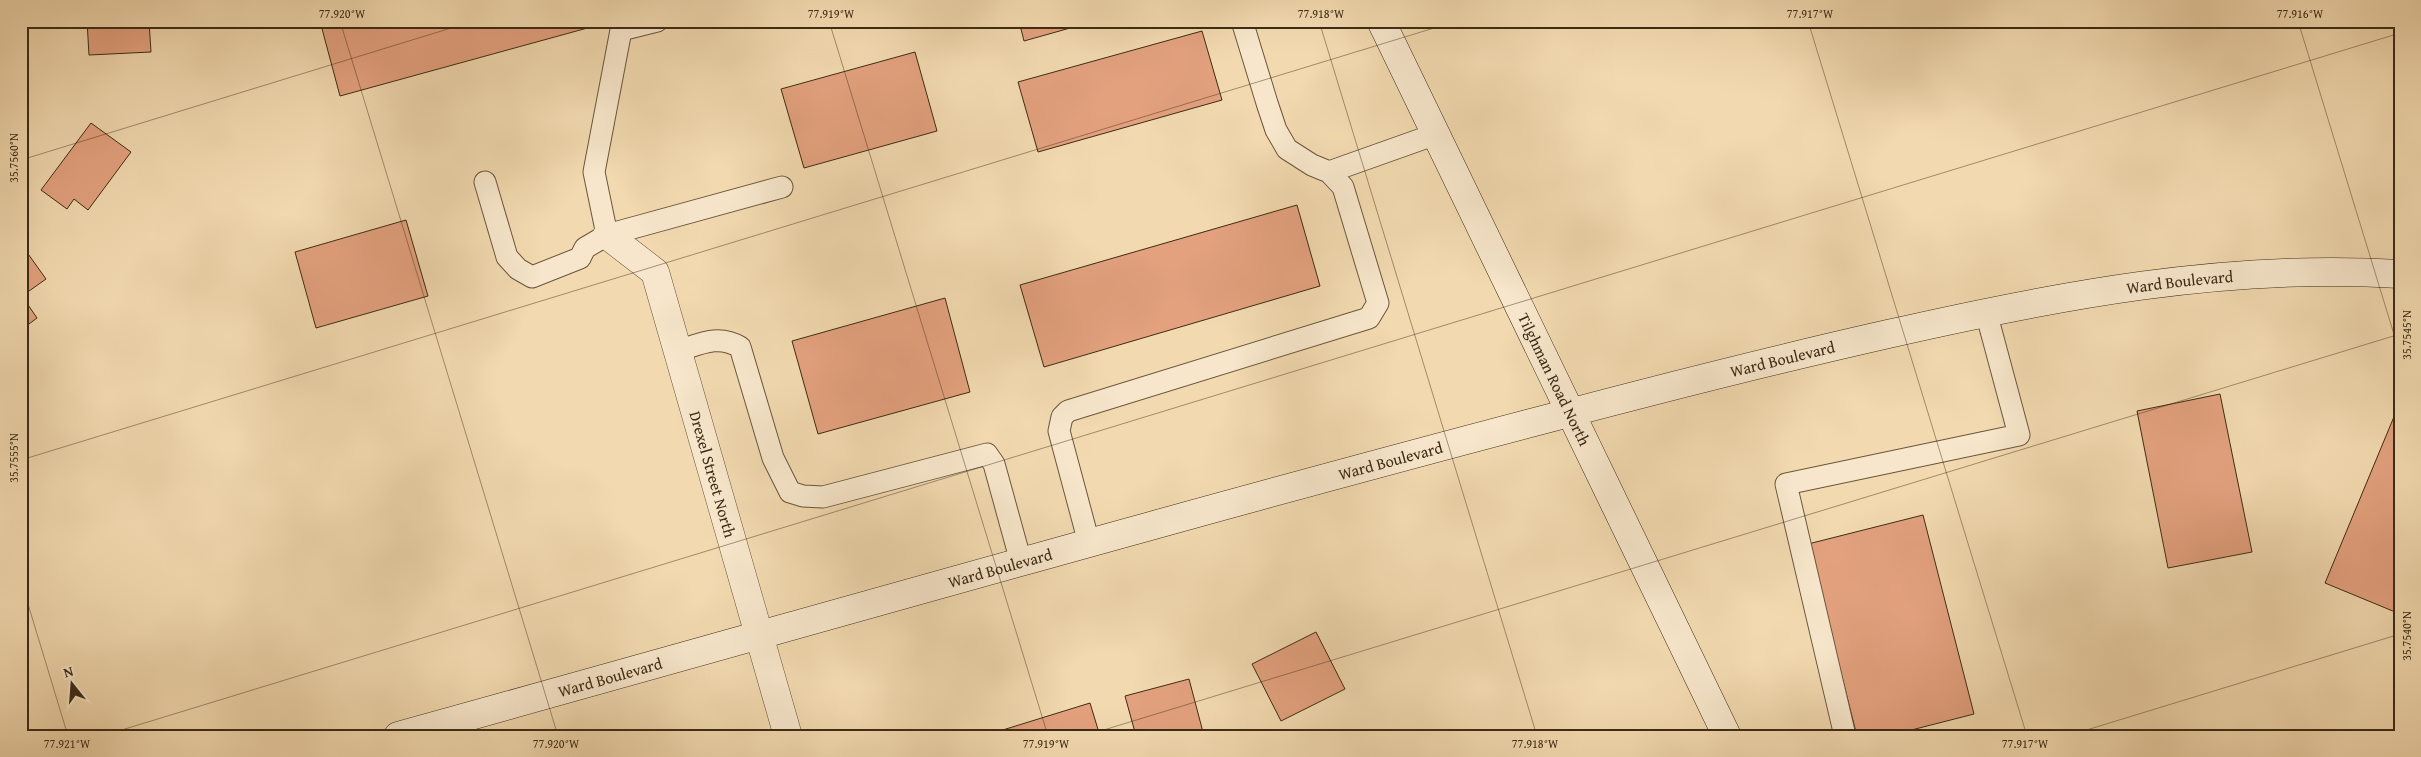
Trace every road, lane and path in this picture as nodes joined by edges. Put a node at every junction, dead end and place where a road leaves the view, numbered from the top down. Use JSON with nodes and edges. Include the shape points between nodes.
{"nodes":[{"id":1,"x":657,"y":21,"type":"edge"},
{"id":2,"x":1242,"y":21,"type":"edge"},
{"id":3,"x":1380,"y":21,"type":"edge"},
{"id":4,"x":1436,"y":134,"type":"junction"},
{"id":5,"x":1329,"y":172,"type":"junction"},
{"id":6,"x":485,"y":182,"type":"dead end"},
{"id":7,"x":782,"y":187,"type":"dead end"},
{"id":8,"x":607,"y":235,"type":"junction"},
{"id":9,"x":2400,"y":274,"type":"edge"},
{"id":10,"x":1986,"y":312,"type":"junction"},
{"id":11,"x":678,"y":351,"type":"junction"},
{"id":12,"x":1571,"y":412,"type":"junction"},
{"id":13,"x":1088,"y":543,"type":"junction"},
{"id":14,"x":1021,"y":562,"type":"junction"},
{"id":15,"x":761,"y":636,"type":"junction"},
{"id":16,"x":398,"y":736,"type":"edge"},
{"id":17,"x":788,"y":736,"type":"edge"},
{"id":18,"x":1727,"y":736,"type":"edge"},
{"id":19,"x":1845,"y":736,"type":"edge"}],
"edges":[{"from":1,"to":8,"type":"lane","via":[[622,30],[594,172]]},
{"from":2,"to":5,"type":"lane","via":[[1276,130],[1287,149]]},
{"from":3,"to":4,"type":"main road","name":"Tilghman Road North"},
{"from":4,"to":5,"type":"lane"},
{"from":4,"to":12,"type":"main road","name":"Tilghman Road North"},
{"from":5,"to":13,"type":"lane","via":[[1344,187],[1378,303],[1369,318],[1068,411],[1062,418],[1059,431]]},
{"from":6,"to":8,"type":"lane","via":[[506,256],[518,269],[532,277],[580,258],[585,248]]},
{"from":7,"to":8,"type":"lane"},
{"from":8,"to":11,"type":"main road","name":"Drexel Street North","via":[[655,272]]},
{"from":9,"to":10,"type":"main road","name":"Ward Boulevard","via":[[2339,270],[2212,278],[2118,288]]},
{"from":10,"to":12,"type":"main road","name":"Ward Boulevard","via":[[1743,367]]},
{"from":10,"to":19,"type":"lane","via":[[2019,435],[1786,484]]},
{"from":11,"to":14,"type":"lane","via":[[711,341],[728,340],[740,347],[773,458],[790,492],[823,497],[987,454],[994,464]]},
{"from":11,"to":15,"type":"main road","name":"Drexel Street North"},
{"from":12,"to":13,"type":"main road","name":"Ward Boulevard","via":[[1259,494]]},
{"from":12,"to":18,"type":"main road","name":"Tilghman Road North"},
{"from":13,"to":14,"type":"main road","name":"Ward Boulevard"},
{"from":14,"to":15,"type":"main road","name":"Ward Boulevard"},
{"from":15,"to":16,"type":"main road","name":"Ward Boulevard"},
{"from":15,"to":17,"type":"main road","name":"Drexel Street North"}]}
